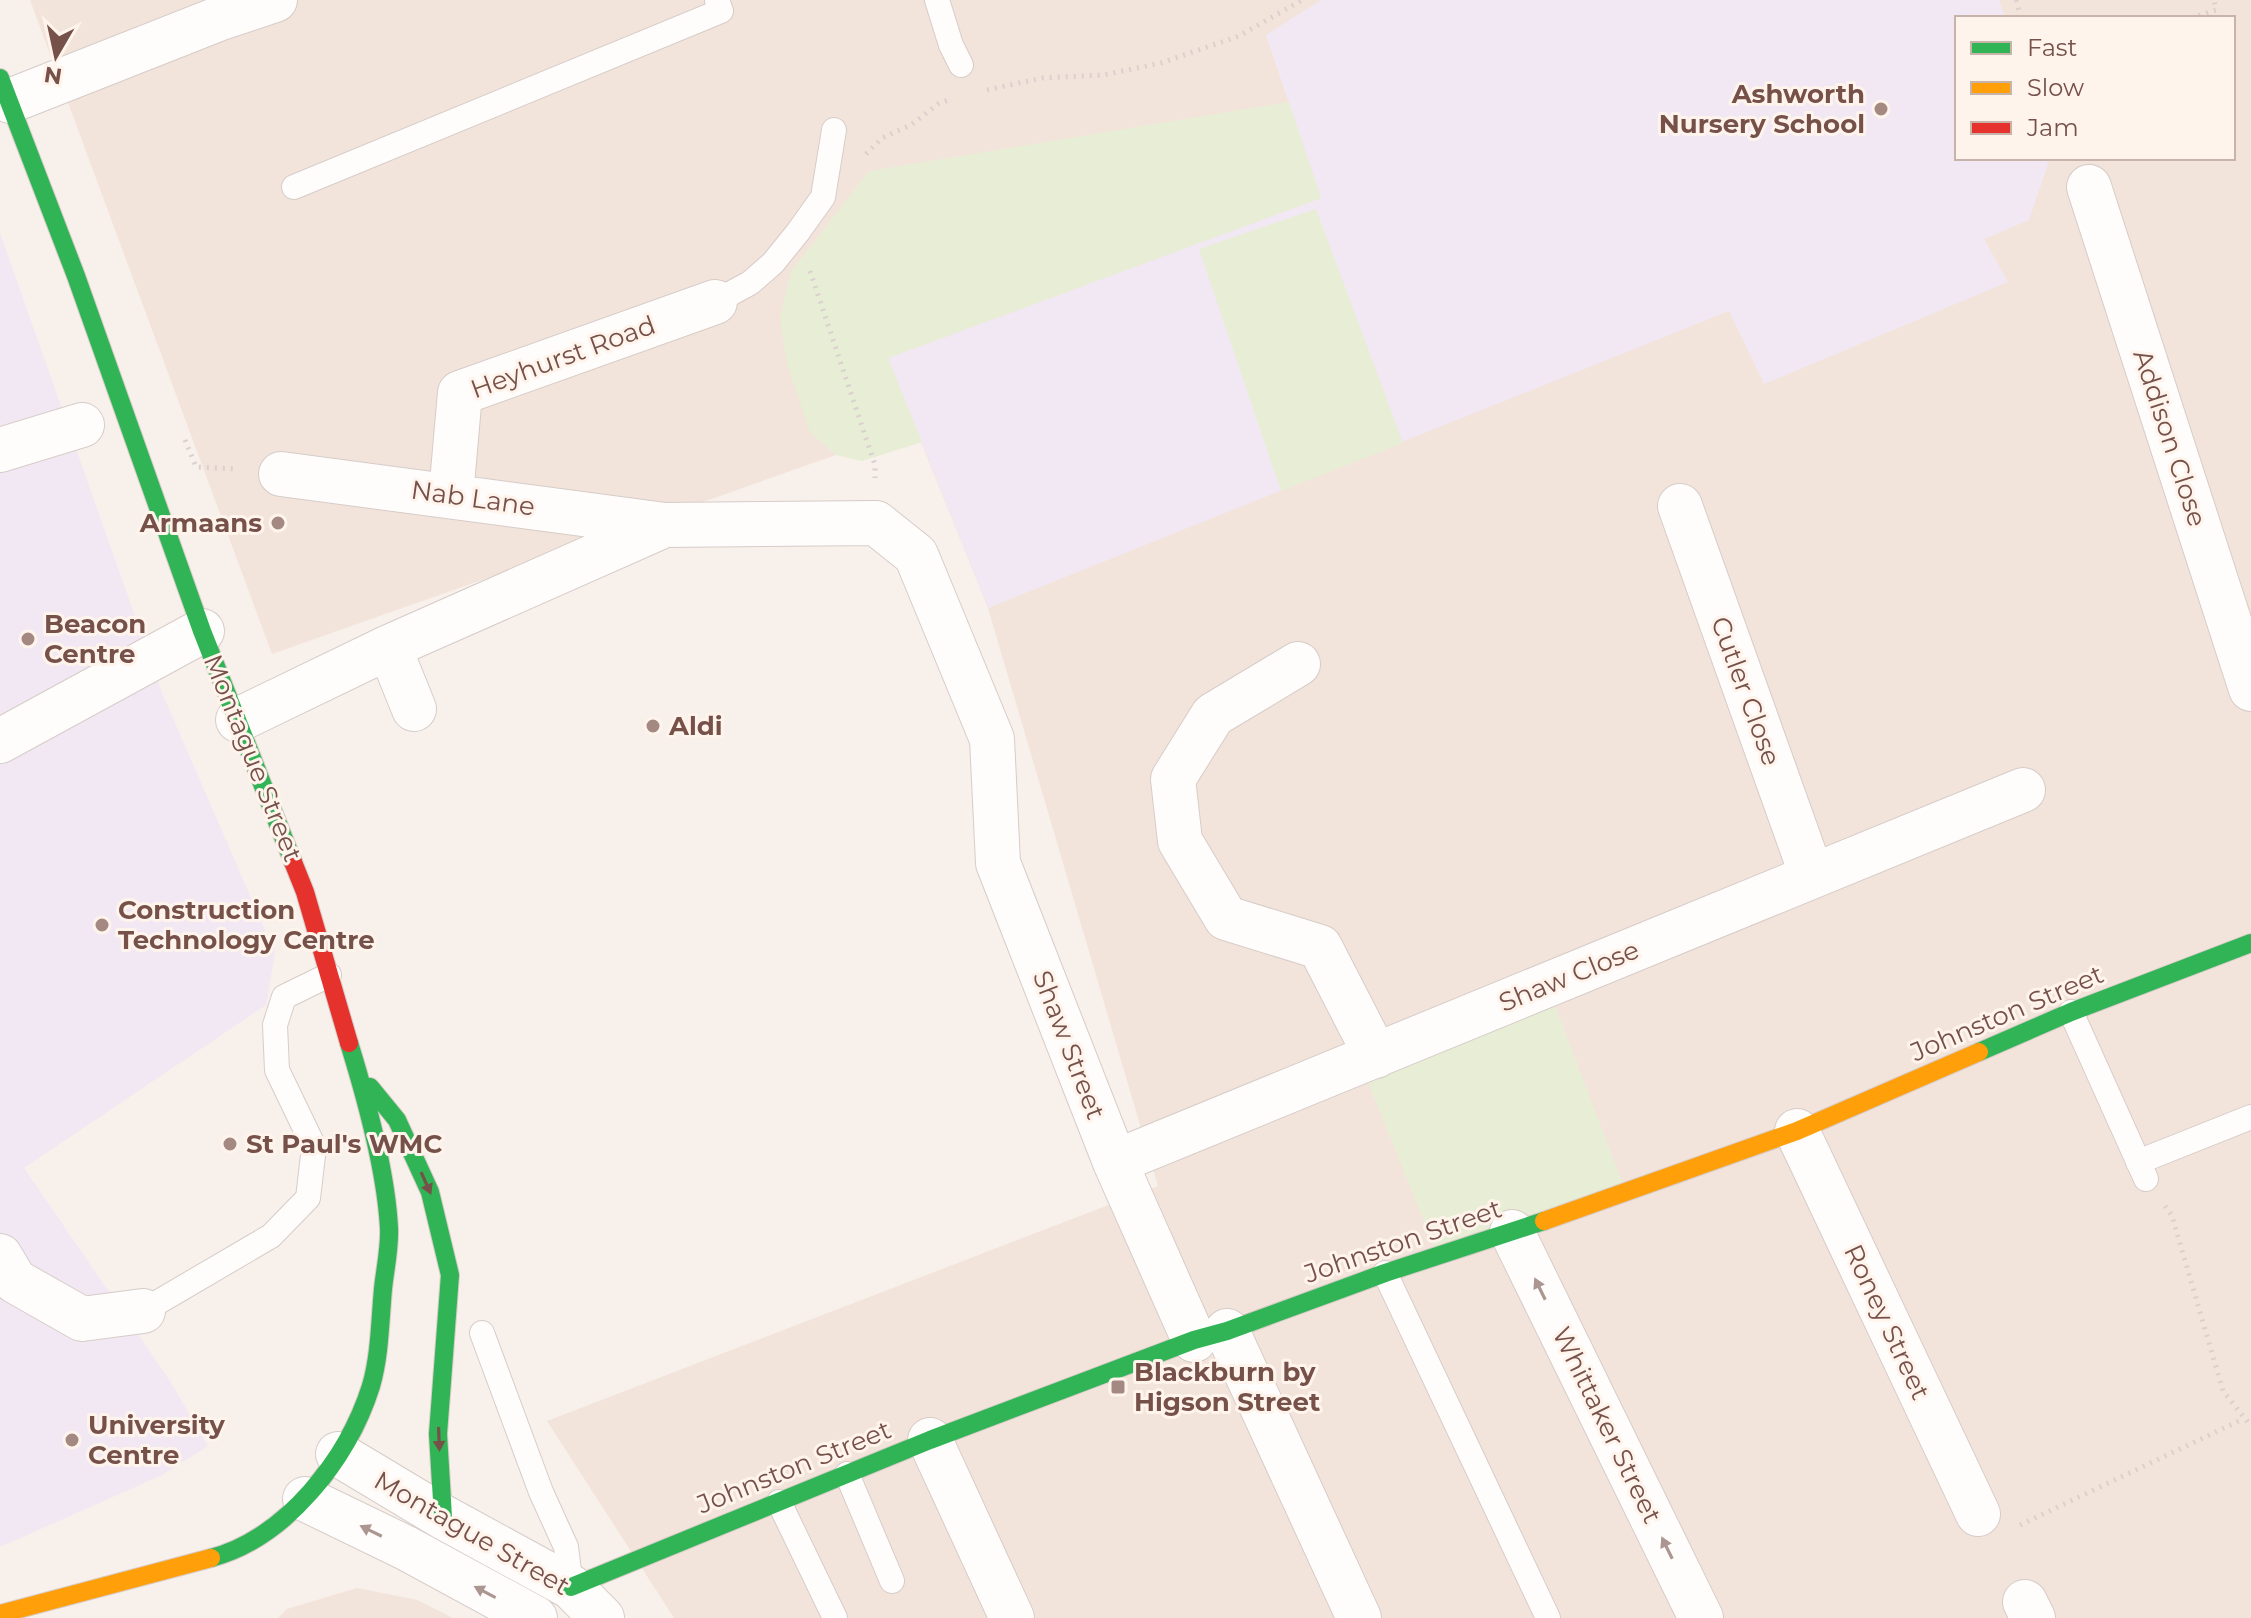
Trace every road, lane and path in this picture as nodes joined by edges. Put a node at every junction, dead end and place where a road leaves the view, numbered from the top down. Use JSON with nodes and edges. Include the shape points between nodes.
{"nodes":[{"id":1,"x":275,"y":0,"type":"edge"},
{"id":2,"x":717,"y":0,"type":"edge"},
{"id":3,"x":937,"y":0,"type":"edge"},
{"id":4,"x":1302,"y":0,"type":"edge"},
{"id":5,"x":2214,"y":0,"type":"edge"},
{"id":6,"x":2197,"y":16,"type":"edge"},
{"id":7,"x":961,"y":65,"type":"dead end"},
{"id":8,"x":5,"y":90,"type":"edge"},
{"id":9,"x":975,"y":91,"type":"dead end"},
{"id":10,"x":963,"y":95,"type":"dead end"},
{"id":11,"x":834,"y":130,"type":"dead end"},
{"id":12,"x":294,"y":187,"type":"dead end"},
{"id":13,"x":2089,"y":187,"type":"dead end"},
{"id":14,"x":823,"y":197,"type":"junction"},
{"id":15,"x":798,"y":232,"type":"junction"},
{"id":16,"x":715,"y":302,"type":"joint"},
{"id":17,"x":82,"y":425,"type":"dead end"},
{"id":18,"x":185,"y":439,"type":"dead end"},
{"id":19,"x":0,"y":450,"type":"edge"},
{"id":20,"x":281,"y":474,"type":"joint"},
{"id":21,"x":451,"y":495,"type":"junction"},
{"id":22,"x":1680,"y":506,"type":"dead end"},
{"id":23,"x":876,"y":523,"type":"junction"},
{"id":24,"x":665,"y":525,"type":"junction"},
{"id":25,"x":202,"y":631,"type":"junction"},
{"id":26,"x":389,"y":647,"type":"junction"},
{"id":27,"x":1298,"y":664,"type":"dead end"},
{"id":28,"x":2251,"y":689,"type":"edge"},
{"id":29,"x":414,"y":709,"type":"dead end"},
{"id":30,"x":238,"y":720,"type":"junction"},
{"id":31,"x":0,"y":741,"type":"edge"},
{"id":32,"x":2023,"y":790,"type":"dead end"},
{"id":33,"x":1812,"y":876,"type":"junction"},
{"id":34,"x":2251,"y":943,"type":"edge"},
{"id":35,"x":329,"y":975,"type":"junction"},
{"id":36,"x":2071,"y":1012,"type":"junction"},
{"id":37,"x":1376,"y":1056,"type":"junction"},
{"id":38,"x":357,"y":1069,"type":"junction"},
{"id":39,"x":2251,"y":1117,"type":"edge"},
{"id":40,"x":1797,"y":1131,"type":"junction"},
{"id":41,"x":1115,"y":1162,"type":"junction"},
{"id":42,"x":2142,"y":1170,"type":"junction"},
{"id":43,"x":1512,"y":1232,"type":"junction"},
{"id":44,"x":0,"y":1256,"type":"edge"},
{"id":45,"x":1385,"y":1273,"type":"junction"},
{"id":46,"x":143,"y":1311,"type":"joint"},
{"id":47,"x":482,"y":1333,"type":"dead end"},
{"id":48,"x":1210,"y":1335,"type":"junction"},
{"id":49,"x":2243,"y":1419,"type":"junction"},
{"id":50,"x":2251,"y":1426,"type":"edge"},
{"id":51,"x":930,"y":1440,"type":"junction"},
{"id":52,"x":338,"y":1454,"type":"junction"},
{"id":53,"x":847,"y":1474,"type":"junction"},
{"id":54,"x":305,"y":1499,"type":"junction"},
{"id":55,"x":779,"y":1502,"type":"junction"},
{"id":56,"x":1978,"y":1514,"type":"joint"},
{"id":57,"x":443,"y":1517,"type":"junction"},
{"id":58,"x":892,"y":1581,"type":"dead end"},
{"id":59,"x":571,"y":1587,"type":"junction"},
{"id":60,"x":0,"y":1614,"type":"edge"},
{"id":61,"x":535,"y":1618,"type":"edge"},
{"id":62,"x":602,"y":1618,"type":"edge"},
{"id":63,"x":835,"y":1618,"type":"edge"},
{"id":64,"x":1012,"y":1618,"type":"edge"},
{"id":65,"x":1359,"y":1618,"type":"edge"},
{"id":66,"x":1548,"y":1618,"type":"edge"},
{"id":67,"x":1701,"y":1618,"type":"edge"}],
"edges":[{"from":1,"to":8,"type":"street"},
{"from":2,"to":12,"type":"lane","via":[[721,11]]},
{"from":3,"to":7,"type":"lane"},
{"from":4,"to":9,"type":"path","via":[[1239,36],[1161,63]]},
{"from":5,"to":6,"type":"path","via":[[2216,10]]},
{"from":8,"to":25,"type":"main road","name":"Montague Street"},
{"from":10,"to":14,"type":"path","via":[[882,138]]},
{"from":11,"to":14,"type":"lane"},
{"from":13,"to":28,"type":"street","name":"Addison Close"},
{"from":14,"to":15,"type":"lane"},
{"from":15,"to":16,"type":"lane","via":[[750,283]]},
{"from":15,"to":23,"type":"path","via":[[875,465]]},
{"from":16,"to":21,"type":"street","name":"Heyhurst Road","via":[[460,393]]},
{"from":17,"to":19,"type":"street"},
{"from":18,"to":20,"type":"path","via":[[196,467]]},
{"from":20,"to":21,"type":"street","name":"Nab Lane"},
{"from":21,"to":24,"type":"street","name":"Nab Lane"},
{"from":22,"to":33,"type":"street","name":"Cutler Close"},
{"from":23,"to":24,"type":"street","name":"Nab Lane"},
{"from":23,"to":41,"type":"street","name":"Shaw Street","via":[[916,555],[992,739],[998,863]]},
{"from":24,"to":26,"type":"street","name":"Nab Lane"},
{"from":25,"to":30,"type":"main road","name":"Montague Street"},
{"from":25,"to":31,"type":"street"},
{"from":26,"to":29,"type":"street"},
{"from":26,"to":30,"type":"street","name":"Nab Lane"},
{"from":27,"to":37,"type":"street","via":[[1213,715],[1173,779],[1180,841],[1226,918],[1320,947]]},
{"from":30,"to":35,"type":"main road","name":"Montague Street","via":[[305,892]]},
{"from":32,"to":33,"type":"street","name":"Shaw Close"},
{"from":33,"to":37,"type":"street","name":"Shaw Close"},
{"from":34,"to":36,"type":"main road","name":"Johnston Street"},
{"from":35,"to":38,"type":"main road","name":"Montague Street"},
{"from":35,"to":46,"type":"lane","via":[[284,997],[275,1025],[277,1070],[314,1147],[308,1198],[271,1236]]},
{"from":36,"to":40,"type":"main road","name":"Johnston Street"},
{"from":36,"to":42,"type":"lane"},
{"from":37,"to":41,"type":"street","name":"Shaw Close"},
{"from":38,"to":52,"type":"main road","name":"Montague Street","via":[[389,1229],[372,1383]]},
{"from":38,"to":57,"type":"main road","one_way":true,"via":[[397,1120],[430,1192],[450,1275],[438,1434]]},
{"from":39,"to":42,"type":"lane"},
{"from":40,"to":43,"type":"main road","name":"Johnston Street"},
{"from":40,"to":56,"type":"street","name":"Roney Street"},
{"from":41,"to":48,"type":"street","name":"Shaw Street"},
{"from":42,"to":49,"type":"path","via":[[2172,1216],[2223,1391]]},
{"from":43,"to":45,"type":"main road","name":"Johnston Street"},
{"from":67,"to":43,"type":"street","name":"Whittaker Street","one_way":true},
{"from":44,"to":46,"type":"street","via":[[15,1281],[82,1319]]},
{"from":45,"to":48,"type":"main road","name":"Johnston Street"},
{"from":45,"to":66,"type":"lane"},
{"from":47,"to":59,"type":"lane","via":[[566,1547]]},
{"from":48,"to":51,"type":"main road","name":"Johnston Street"},
{"from":48,"to":65,"type":"street","name":"Shaw Street"},
{"from":49,"to":50,"type":"path"},
{"from":49,"to":56,"type":"path","via":[[1991,1538]]},
{"from":51,"to":53,"type":"main road","name":"Johnston Street"},
{"from":51,"to":64,"type":"street"},
{"from":52,"to":54,"type":"main road","name":"Montague Street"},
{"from":52,"to":57,"type":"street","name":"Montague Street"},
{"from":53,"to":55,"type":"main road","name":"Johnston Street"},
{"from":53,"to":58,"type":"lane"},
{"from":54,"to":60,"type":"main road","via":[[265,1535],[229,1553]]},
{"from":61,"to":54,"type":"street","name":"Montague Street","one_way":true},
{"from":55,"to":59,"type":"main road","name":"Johnston Street"},
{"from":55,"to":63,"type":"lane"},
{"from":57,"to":59,"type":"street","name":"Montague Street"},
{"from":59,"to":62,"type":"street","name":"Montague Street"}]}
